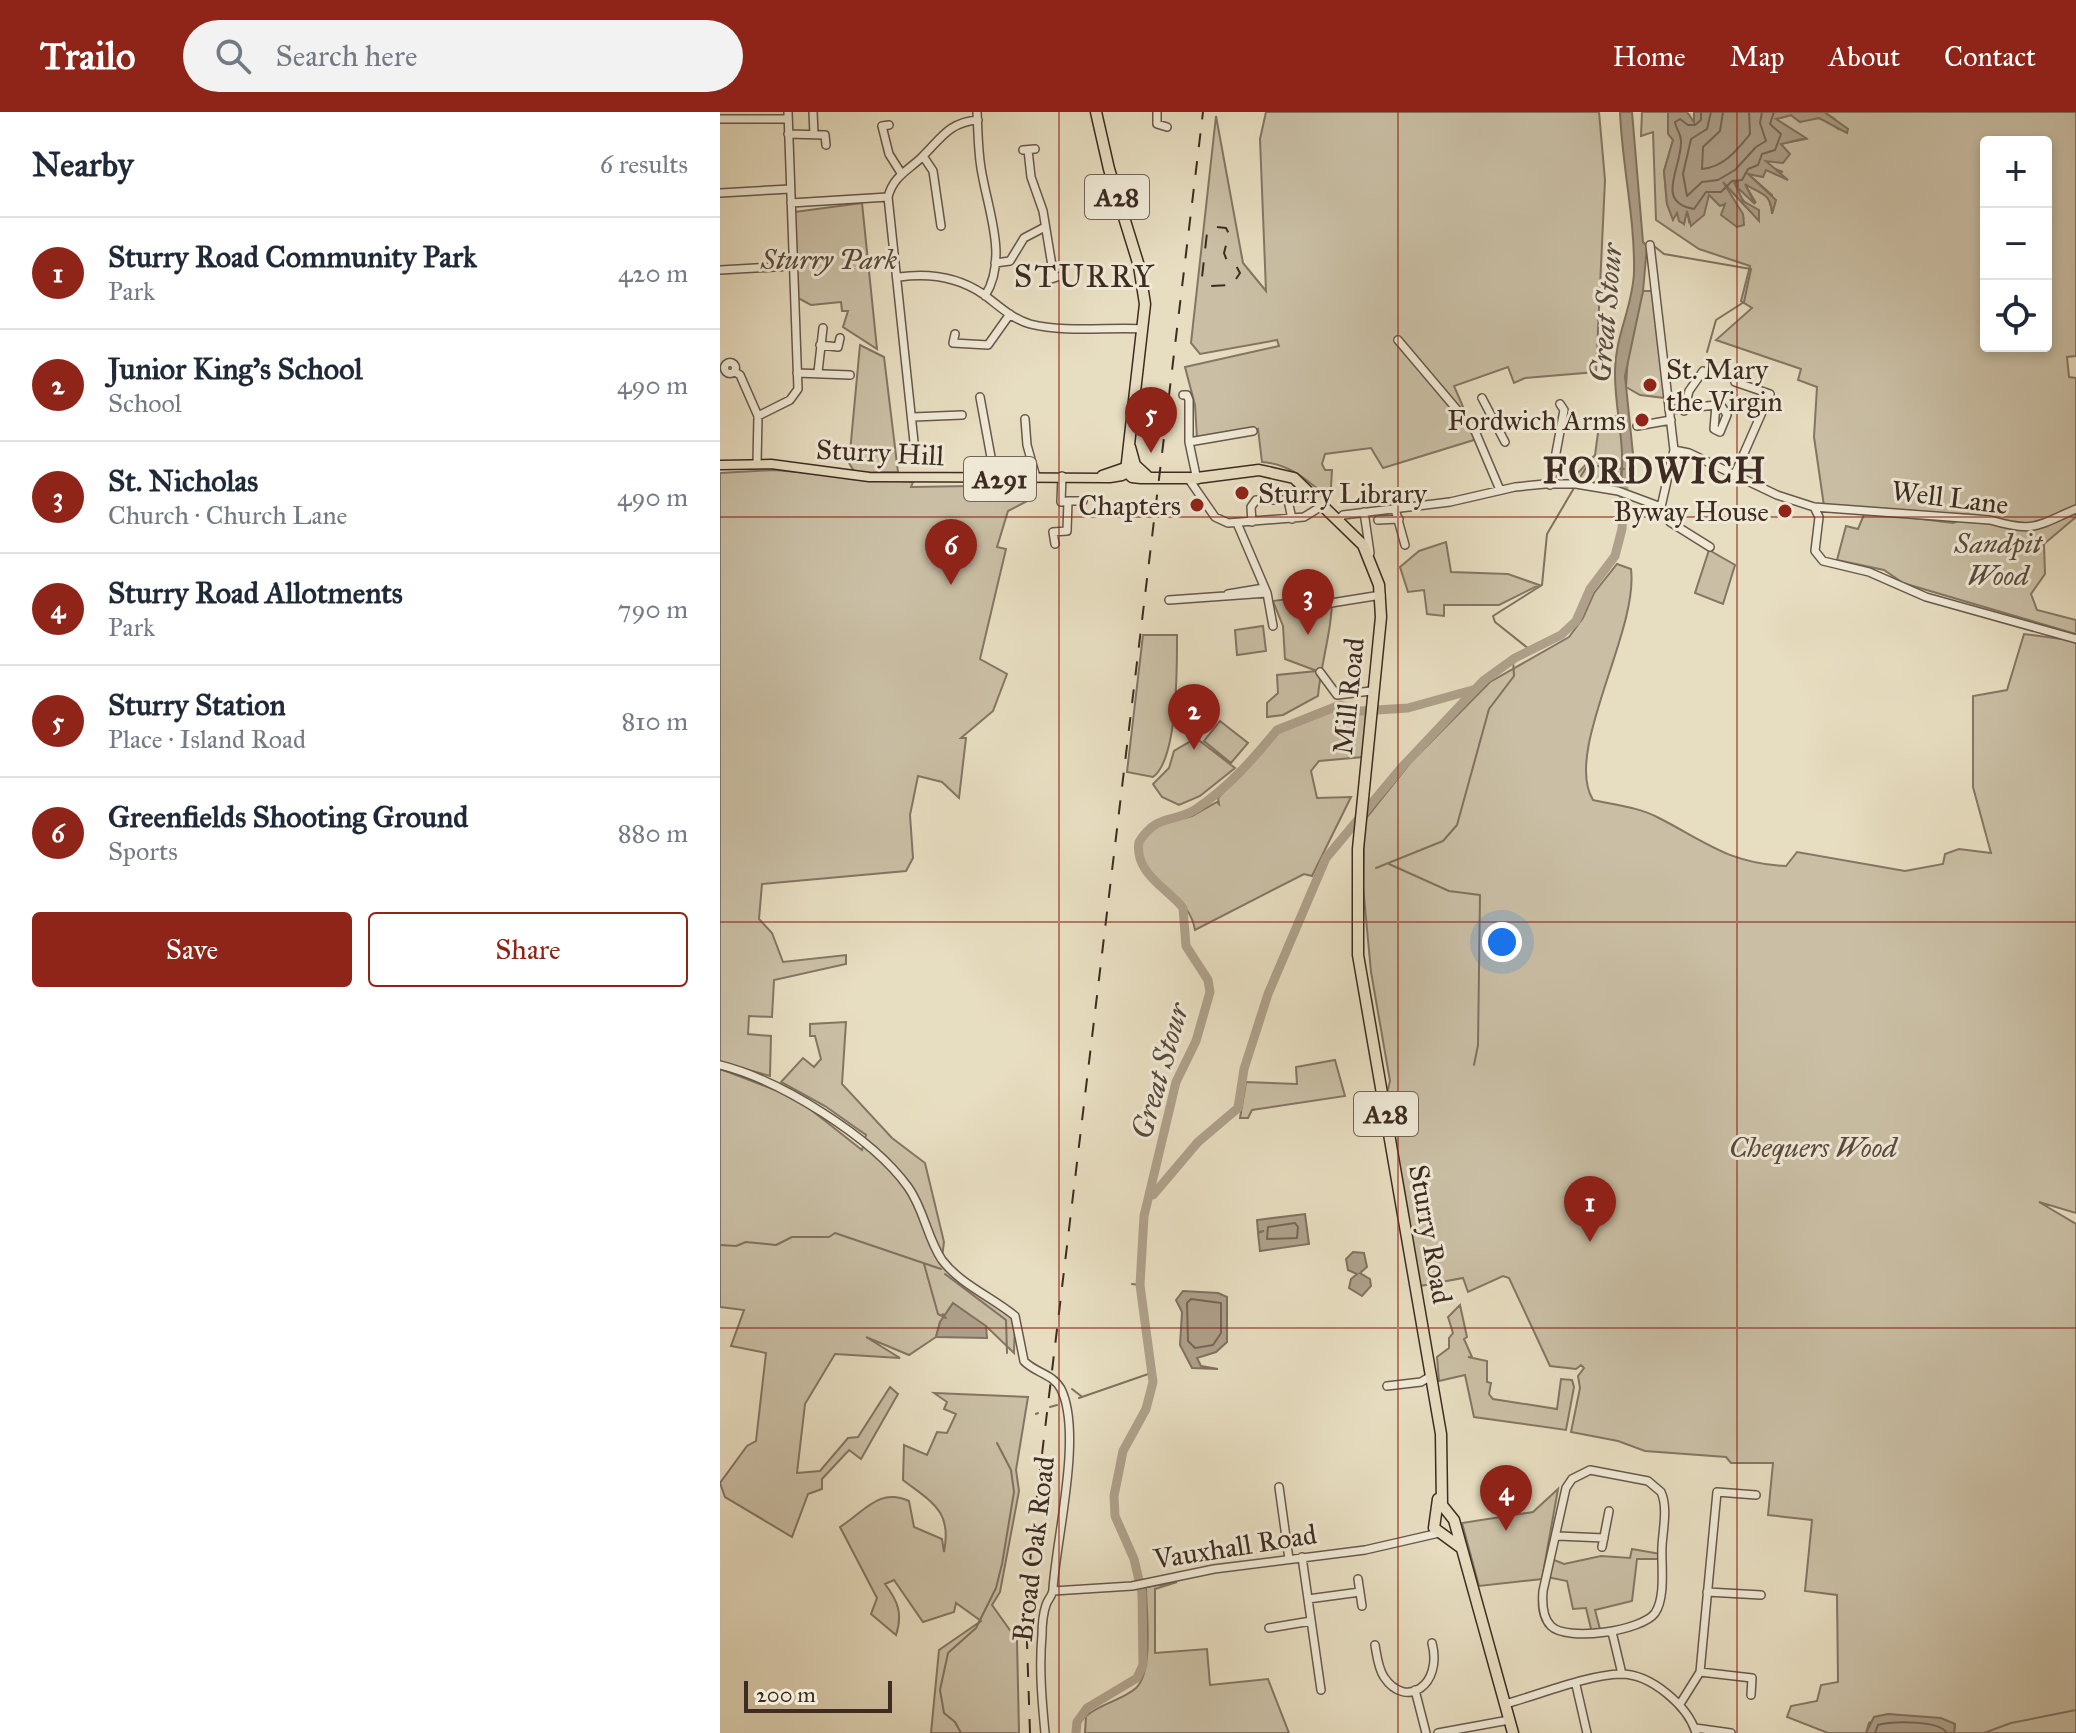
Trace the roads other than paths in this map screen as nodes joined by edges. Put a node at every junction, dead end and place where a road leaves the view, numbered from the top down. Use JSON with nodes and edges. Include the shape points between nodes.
{"nodes":[{"id":1,"x":813,"y":112,"type":"edge"},
{"id":2,"x":1096,"y":112,"type":"edge"},
{"id":3,"x":1157,"y":112,"type":"edge"},
{"id":4,"x":788,"y":116,"type":"edge"},
{"id":5,"x":978,"y":116,"type":"edge"},
{"id":6,"x":720,"y":119,"type":"edge"},
{"id":7,"x":889,"y":125,"type":"dead end"},
{"id":8,"x":1167,"y":127,"type":"dead end"},
{"id":9,"x":788,"y":134,"type":"junction"},
{"id":10,"x":814,"y":134,"type":"junction"},
{"id":11,"x":826,"y":145,"type":"dead end"},
{"id":12,"x":1029,"y":150,"type":"dead end"},
{"id":13,"x":923,"y":156,"type":"junction"},
{"id":14,"x":901,"y":173,"type":"junction"},
{"id":15,"x":790,"y":189,"type":"junction"},
{"id":16,"x":720,"y":193,"type":"edge"},
{"id":17,"x":888,"y":197,"type":"junction"},
{"id":18,"x":791,"y":203,"type":"junction"},
{"id":19,"x":941,"y":226,"type":"dead end"},
{"id":20,"x":1045,"y":227,"type":"junction"},
{"id":21,"x":1650,"y":245,"type":"dead end"},
{"id":22,"x":995,"y":263,"type":"junction"},
{"id":23,"x":792,"y":266,"type":"junction"},
{"id":24,"x":720,"y":270,"type":"edge"},
{"id":25,"x":899,"y":277,"type":"junction"},
{"id":26,"x":1054,"y":278,"type":"dead end"},
{"id":27,"x":985,"y":296,"type":"junction"},
{"id":28,"x":1010,"y":314,"type":"junction"},
{"id":29,"x":823,"y":328,"type":"dead end"},
{"id":30,"x":1143,"y":329,"type":"junction"},
{"id":31,"x":955,"y":334,"type":"dead end"},
{"id":32,"x":840,"y":338,"type":"dead end"},
{"id":33,"x":1398,"y":340,"type":"dead end"},
{"id":34,"x":820,"y":345,"type":"junction"},
{"id":35,"x":723,"y":371,"type":"edge"},
{"id":36,"x":1703,"y":371,"type":"dead end"},
{"id":37,"x":818,"y":372,"type":"junction"},
{"id":38,"x":797,"y":373,"type":"junction"},
{"id":39,"x":850,"y":375,"type":"dead end"},
{"id":40,"x":1735,"y":382,"type":"dead end"},
{"id":41,"x":1183,"y":395,"type":"dead end"},
{"id":42,"x":980,"y":397,"type":"dead end"},
{"id":43,"x":1135,"y":397,"type":"junction"},
{"id":44,"x":1497,"y":397,"type":"dead end"},
{"id":45,"x":1560,"y":404,"type":"dead end"},
{"id":46,"x":1716,"y":405,"type":"dead end"},
{"id":47,"x":1668,"y":409,"type":"junction"},
{"id":48,"x":1684,"y":411,"type":"junction"},
{"id":49,"x":962,"y":415,"type":"dead end"},
{"id":50,"x":758,"y":416,"type":"junction"},
{"id":51,"x":913,"y":417,"type":"junction"},
{"id":52,"x":1025,"y":419,"type":"dead end"},
{"id":53,"x":1671,"y":420,"type":"junction"},
{"id":54,"x":1496,"y":422,"type":"junction"},
{"id":55,"x":1637,"y":426,"type":"dead end"},
{"id":56,"x":1142,"y":429,"type":"dead end"},
{"id":57,"x":1253,"y":431,"type":"dead end"},
{"id":58,"x":1475,"y":431,"type":"junction"},
{"id":59,"x":1189,"y":439,"type":"junction"},
{"id":60,"x":914,"y":442,"type":"dead end"},
{"id":61,"x":1505,"y":442,"type":"dead end"},
{"id":62,"x":1674,"y":450,"type":"junction"},
{"id":63,"x":757,"y":463,"type":"junction"},
{"id":64,"x":720,"y":465,"type":"edge"},
{"id":65,"x":1131,"y":468,"type":"junction"},
{"id":66,"x":1062,"y":476,"type":"junction"},
{"id":67,"x":1734,"y":476,"type":"junction"},
{"id":68,"x":1036,"y":477,"type":"junction"},
{"id":69,"x":1193,"y":478,"type":"junction"},
{"id":70,"x":995,"y":479,"type":"junction"},
{"id":71,"x":1550,"y":485,"type":"junction"},
{"id":72,"x":1500,"y":490,"type":"junction"},
{"id":73,"x":1083,"y":501,"type":"dead end"},
{"id":74,"x":1061,"y":502,"type":"junction"},
{"id":75,"x":1325,"y":504,"type":"junction"},
{"id":76,"x":1661,"y":507,"type":"junction"},
{"id":77,"x":1814,"y":507,"type":"junction"},
{"id":78,"x":1395,"y":509,"type":"junction"},
{"id":79,"x":2076,"y":509,"type":"edge"},
{"id":80,"x":1364,"y":512,"type":"junction"},
{"id":81,"x":1292,"y":519,"type":"junction"},
{"id":82,"x":1339,"y":519,"type":"junction"},
{"id":83,"x":1399,"y":519,"type":"junction"},
{"id":84,"x":1378,"y":520,"type":"dead end"},
{"id":85,"x":1252,"y":522,"type":"junction"},
{"id":86,"x":1237,"y":523,"type":"junction"},
{"id":87,"x":1055,"y":544,"type":"dead end"},
{"id":88,"x":1405,"y":545,"type":"dead end"},
{"id":89,"x":1710,"y":547,"type":"dead end"},
{"id":90,"x":1370,"y":557,"type":"junction"},
{"id":91,"x":1266,"y":590,"type":"junction"},
{"id":92,"x":1381,"y":595,"type":"junction"},
{"id":93,"x":1169,"y":600,"type":"dead end"},
{"id":94,"x":1331,"y":603,"type":"dead end"},
{"id":95,"x":1273,"y":626,"type":"dead end"},
{"id":96,"x":2076,"y":639,"type":"edge"},
{"id":97,"x":1320,"y":672,"type":"dead end"},
{"id":98,"x":1371,"y":695,"type":"junction"},
{"id":99,"x":1363,"y":793,"type":"joint"},
{"id":100,"x":720,"y":1065,"type":"edge"},
{"id":101,"x":1432,"y":1382,"type":"junction"},
{"id":102,"x":1387,"y":1386,"type":"dead end"},
{"id":103,"x":1279,"y":1487,"type":"dead end"},
{"id":104,"x":1441,"y":1493,"type":"junction"},
{"id":105,"x":1756,"y":1495,"type":"dead end"},
{"id":106,"x":1609,"y":1511,"type":"dead end"},
{"id":107,"x":1446,"y":1514,"type":"junction"},
{"id":108,"x":1454,"y":1525,"type":"junction"},
{"id":109,"x":1438,"y":1528,"type":"junction"},
{"id":110,"x":1558,"y":1536,"type":"junction"},
{"id":111,"x":1461,"y":1549,"type":"junction"},
{"id":112,"x":1302,"y":1557,"type":"junction"},
{"id":113,"x":1289,"y":1559,"type":"junction"},
{"id":114,"x":1358,"y":1579,"type":"dead end"},
{"id":115,"x":1053,"y":1591,"type":"junction"},
{"id":116,"x":1360,"y":1592,"type":"junction"},
{"id":117,"x":1707,"y":1592,"type":"junction"},
{"id":118,"x":1761,"y":1595,"type":"dead end"},
{"id":119,"x":1308,"y":1599,"type":"junction"},
{"id":120,"x":1362,"y":1606,"type":"dead end"},
{"id":121,"x":1311,"y":1621,"type":"junction"},
{"id":122,"x":1269,"y":1628,"type":"dead end"},
{"id":123,"x":1612,"y":1632,"type":"junction"},
{"id":124,"x":1432,"y":1643,"type":"dead end"},
{"id":125,"x":1375,"y":1645,"type":"dead end"},
{"id":126,"x":1700,"y":1672,"type":"junction"},
{"id":127,"x":1622,"y":1674,"type":"junction"},
{"id":128,"x":1576,"y":1685,"type":"junction"},
{"id":129,"x":1321,"y":1690,"type":"dead end"},
{"id":130,"x":1415,"y":1690,"type":"junction"},
{"id":131,"x":1751,"y":1695,"type":"dead end"},
{"id":132,"x":1505,"y":1704,"type":"junction"},
{"id":133,"x":1680,"y":1704,"type":"junction"},
{"id":134,"x":1509,"y":1720,"type":"junction"},
{"id":135,"x":1696,"y":1731,"type":"edge"},
{"id":136,"x":1045,"y":1733,"type":"edge"},
{"id":137,"x":1426,"y":1733,"type":"edge"},
{"id":138,"x":1438,"y":1733,"type":"edge"},
{"id":139,"x":1513,"y":1733,"type":"edge"},
{"id":140,"x":1587,"y":1733,"type":"edge"},
{"id":141,"x":1731,"y":1733,"type":"edge"}],
"edges":[{"from":1,"to":10,"type":"street"},
{"from":2,"to":30,"type":"highway","number":"A28","via":[[1142,281]]},
{"from":3,"to":8,"type":"street","via":[[1157,124]]},
{"from":4,"to":6,"type":"street","via":[[750,124]]},
{"from":4,"to":9,"type":"street"},
{"from":5,"to":13,"type":"street","via":[[946,130]]},
{"from":5,"to":22,"type":"street"},
{"from":7,"to":14,"type":"street","via":[[882,126],[885,139]]},
{"from":9,"to":10,"type":"street"},
{"from":9,"to":15,"type":"street"},
{"from":10,"to":11,"type":"street","via":[[825,135]]},
{"from":12,"to":20,"type":"street"},
{"from":13,"to":14,"type":"street"},
{"from":13,"to":19,"type":"street","via":[[933,171]]},
{"from":14,"to":17,"type":"street"},
{"from":15,"to":16,"type":"street"},
{"from":15,"to":18,"type":"street"},
{"from":17,"to":18,"type":"street"},
{"from":17,"to":25,"type":"street"},
{"from":18,"to":23,"type":"street"},
{"from":20,"to":22,"type":"street","via":[[1024,238],[1015,260]]},
{"from":20,"to":26,"type":"street"},
{"from":21,"to":47,"type":"street"},
{"from":22,"to":27,"type":"street"},
{"from":23,"to":24,"type":"street"},
{"from":23,"to":38,"type":"street"},
{"from":25,"to":27,"type":"street","via":[[950,279]]},
{"from":25,"to":51,"type":"street"},
{"from":27,"to":28,"type":"street"},
{"from":28,"to":30,"type":"street","via":[[1047,326]]},
{"from":28,"to":31,"type":"street","via":[[988,345],[953,343]]},
{"from":29,"to":34,"type":"street"},
{"from":30,"to":43,"type":"highway","number":"A28"},
{"from":32,"to":34,"type":"street","via":[[838,347]]},
{"from":33,"to":58,"type":"street"},
{"from":34,"to":37,"type":"street"},
{"from":35,"to":50,"type":"street","via":[[735,372]]},
{"from":36,"to":48,"type":"street","via":[[1689,391]]},
{"from":37,"to":38,"type":"street"},
{"from":37,"to":39,"type":"street"},
{"from":38,"to":50,"type":"street","via":[[796,395]]},
{"from":40,"to":67,"type":"street","via":[[1770,394]]},
{"from":41,"to":59,"type":"street","via":[[1189,400]]},
{"from":42,"to":70,"type":"street"},
{"from":43,"to":56,"type":"street","via":[[1146,398]]},
{"from":43,"to":65,"type":"highway","number":"A28"},
{"from":44,"to":54,"type":"street","via":[[1484,401]]},
{"from":45,"to":71,"type":"street","via":[[1561,438]]},
{"from":46,"to":48,"type":"street"},
{"from":47,"to":48,"type":"street"},
{"from":47,"to":53,"type":"street"},
{"from":49,"to":51,"type":"street","via":[[943,411]]},
{"from":50,"to":63,"type":"street"},
{"from":51,"to":60,"type":"street"},
{"from":52,"to":68,"type":"street"},
{"from":53,"to":55,"type":"street"},
{"from":53,"to":62,"type":"street"},
{"from":54,"to":58,"type":"street"},
{"from":54,"to":61,"type":"street"},
{"from":57,"to":59,"type":"street","via":[[1211,441]]},
{"from":58,"to":72,"type":"street"},
{"from":59,"to":69,"type":"street"},
{"from":62,"to":67,"type":"street","name":"Well Lane"},
{"from":62,"to":76,"type":"street"},
{"from":63,"to":64,"type":"main road","number":"A291"},
{"from":63,"to":70,"type":"main road","name":"Sturry Hill","number":"A291","via":[[850,476]]},
{"from":65,"to":66,"type":"main road","name":"Sturry Hill","number":"A291","via":[[1098,476]]},
{"from":65,"to":69,"type":"highway","number":"A28","via":[[1149,477]]},
{"from":66,"to":68,"type":"main road","name":"Sturry Hill","number":"A291"},
{"from":66,"to":74,"type":"street"},
{"from":67,"to":77,"type":"street","name":"Well Lane"},
{"from":68,"to":70,"type":"main road","name":"Sturry Hill","number":"A291"},
{"from":69,"to":75,"type":"highway","number":"A28","via":[[1271,470],[1294,478]]},
{"from":69,"to":86,"type":"street","via":[[1215,517]]},
{"from":71,"to":72,"type":"street"},
{"from":71,"to":76,"type":"street","via":[[1622,492]]},
{"from":72,"to":78,"type":"street"},
{"from":73,"to":74,"type":"street"},
{"from":74,"to":87,"type":"street","via":[[1067,531],[1053,532]]},
{"from":75,"to":81,"type":"street","via":[[1311,515]]},
{"from":75,"to":82,"type":"highway","number":"A28"},
{"from":76,"to":89,"type":"street","via":[[1670,522]]},
{"from":77,"to":79,"type":"street","name":"Well Lane","via":[[1990,520],[2017,528],[2036,528]]},
{"from":77,"to":96,"type":"street","via":[[1819,517],[1815,551],[1823,561],[1869,572],[1926,597]]},
{"from":78,"to":80,"type":"street"},
{"from":78,"to":83,"type":"street"},
{"from":80,"to":82,"type":"street"},
{"from":80,"to":90,"type":"street"},
{"from":81,"to":85,"type":"street"},
{"from":81,"to":85,"type":"street","via":[[1288,500],[1279,497],[1253,503]]},
{"from":82,"to":90,"type":"highway","number":"A28"},
{"from":83,"to":84,"type":"street"},
{"from":83,"to":88,"type":"street"},
{"from":85,"to":86,"type":"street"},
{"from":86,"to":91,"type":"street"},
{"from":90,"to":92,"type":"highway","name":"Mill Road","number":"A28"},
{"from":91,"to":93,"type":"street"},
{"from":91,"to":95,"type":"street"},
{"from":92,"to":94,"type":"street"},
{"from":92,"to":98,"type":"highway","name":"Mill Road","number":"A28"},
{"from":97,"to":98,"type":"street","via":[[1337,695]]},
{"from":98,"to":99,"type":"highway","name":"Mill Road","number":"A28"},
{"from":99,"to":101,"type":"highway","name":"Sturry Road","number":"A28","via":[[1358,955]]},
{"from":100,"to":115,"type":"street","name":"Broad Oak Road","via":[[774,1083],[886,1162],[910,1189],[942,1260],[1015,1316],[1024,1361],[1050,1376],[1064,1398],[1069,1426]]},
{"from":101,"to":102,"type":"street"},
{"from":101,"to":104,"type":"highway","name":"Sturry Road","number":"A28","via":[[1442,1445]]},
{"from":103,"to":113,"type":"street"},
{"from":104,"to":107,"type":"highway","name":"Sturry Road","number":"A28"},
{"from":104,"to":109,"type":"highway","name":"Sturry Road","number":"A28"},
{"from":105,"to":117,"type":"street","via":[[1717,1492]]},
{"from":106,"to":110,"type":"street","via":[[1603,1543]]},
{"from":107,"to":108,"type":"highway","name":"Sturry Road","number":"A28"},
{"from":107,"to":109,"type":"highway"},
{"from":108,"to":109,"type":"highway"},
{"from":108,"to":111,"type":"highway","name":"Sturry Road","number":"A28"},
{"from":109,"to":111,"type":"highway"},
{"from":109,"to":112,"type":"street","name":"Vauxhall Road","via":[[1423,1539]]},
{"from":110,"to":123,"type":"street","via":[[1542,1603],[1548,1622],[1563,1632]]},
{"from":110,"to":123,"type":"street","via":[[1566,1488],[1585,1471],[1648,1481],[1661,1492],[1659,1604],[1645,1621]]},
{"from":111,"to":132,"type":"highway","name":"Sturry Road","number":"A28"},
{"from":112,"to":113,"type":"street","name":"Vauxhall Road"},
{"from":112,"to":119,"type":"street"},
{"from":113,"to":115,"type":"street","name":"Vauxhall Road","via":[[1132,1586]]},
{"from":114,"to":116,"type":"street"},
{"from":115,"to":136,"type":"street","name":"Broad Oak Road","via":[[1041,1636]]},
{"from":116,"to":119,"type":"street"},
{"from":116,"to":120,"type":"street"},
{"from":117,"to":118,"type":"street"},
{"from":117,"to":126,"type":"street"},
{"from":119,"to":121,"type":"street"},
{"from":121,"to":122,"type":"street"},
{"from":121,"to":129,"type":"street"},
{"from":123,"to":127,"type":"street"},
{"from":124,"to":130,"type":"street","via":[[1435,1669]]},
{"from":125,"to":130,"type":"street","via":[[1384,1676],[1400,1689]]},
{"from":126,"to":131,"type":"street","via":[[1752,1678]]},
{"from":126,"to":133,"type":"street"},
{"from":127,"to":128,"type":"street"},
{"from":127,"to":133,"type":"street"},
{"from":128,"to":132,"type":"street"},
{"from":128,"to":140,"type":"street"},
{"from":130,"to":137,"type":"street"},
{"from":132,"to":134,"type":"highway","name":"Sturry Road","number":"A28"},
{"from":133,"to":135,"type":"street"},
{"from":134,"to":138,"type":"street"},
{"from":134,"to":139,"type":"highway","name":"Sturry Road","number":"A28"},
{"from":135,"to":141,"type":"street"}]}
